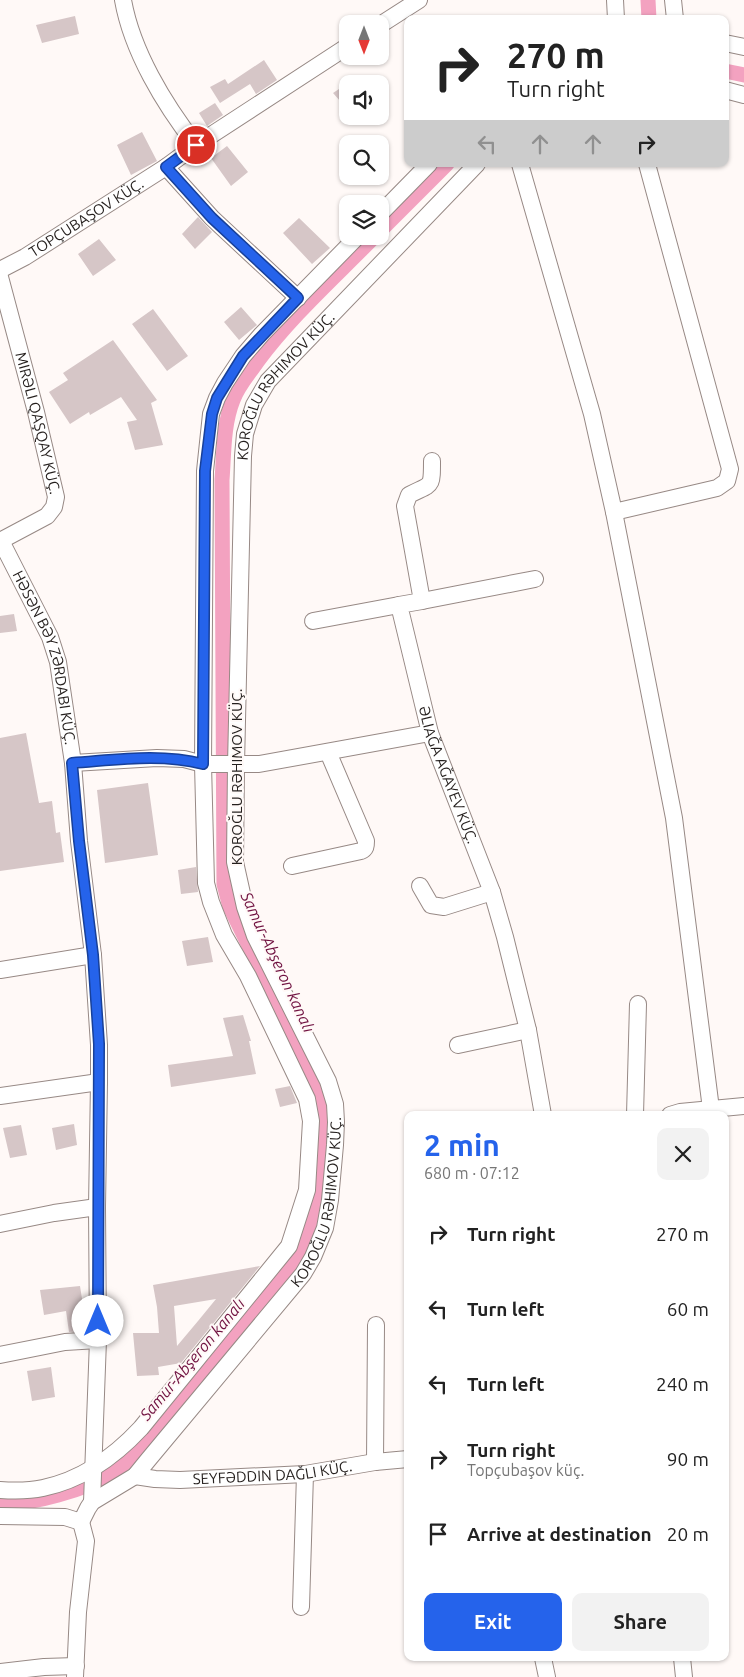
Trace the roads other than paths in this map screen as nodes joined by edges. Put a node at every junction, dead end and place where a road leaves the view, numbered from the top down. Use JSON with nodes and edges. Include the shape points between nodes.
{"nodes":[{"id":1,"x":123,"y":0,"type":"edge"},
{"id":2,"x":419,"y":0,"type":"edge"},
{"id":3,"x":615,"y":0,"type":"edge"},
{"id":4,"x":673,"y":0,"type":"edge"},
{"id":5,"x":616,"y":15,"type":"edge"},
{"id":6,"x":675,"y":15,"type":"edge"},
{"id":7,"x":389,"y":19,"type":"edge"},
{"id":8,"x":729,"y":44,"type":"edge"},
{"id":9,"x":744,"y":47,"type":"edge"},
{"id":10,"x":339,"y":52,"type":"edge"},
{"id":11,"x":729,"y":91,"type":"edge"},
{"id":12,"x":744,"y":95,"type":"edge"},
{"id":13,"x":196,"y":145,"type":"junction"},
{"id":14,"x":166,"y":167,"type":"junction"},
{"id":15,"x":426,"y":167,"type":"edge"},
{"id":16,"x":474,"y":167,"type":"edge"},
{"id":17,"x":521,"y":167,"type":"edge"},
{"id":18,"x":647,"y":167,"type":"edge"},
{"id":19,"x":389,"y":205,"type":"edge"},
{"id":20,"x":349,"y":245,"type":"edge"},
{"id":21,"x":0,"y":270,"type":"edge"},
{"id":22,"x":0,"y":277,"type":"edge"},
{"id":23,"x":298,"y":298,"type":"junction"},
{"id":24,"x":432,"y":461,"type":"dead end"},
{"id":25,"x":614,"y":512,"type":"junction"},
{"id":26,"x":0,"y":541,"type":"edge"},
{"id":27,"x":535,"y":579,"type":"dead end"},
{"id":28,"x":422,"y":601,"type":"junction"},
{"id":29,"x":400,"y":605,"type":"junction"},
{"id":30,"x":313,"y":621,"type":"dead end"},
{"id":31,"x":430,"y":733,"type":"junction"},
{"id":32,"x":328,"y":752,"type":"junction"},
{"id":33,"x":72,"y":763,"type":"junction"},
{"id":34,"x":203,"y":764,"type":"junction"},
{"id":35,"x":236,"y":765,"type":"junction"},
{"id":36,"x":292,"y":866,"type":"dead end"},
{"id":37,"x":420,"y":886,"type":"dead end"},
{"id":38,"x":492,"y":892,"type":"junction"},
{"id":39,"x":93,"y":955,"type":"junction"},
{"id":40,"x":0,"y":970,"type":"edge"},
{"id":41,"x":638,"y":1004,"type":"dead end"},
{"id":42,"x":528,"y":1030,"type":"junction"},
{"id":43,"x":458,"y":1045,"type":"dead end"},
{"id":44,"x":99,"y":1082,"type":"junction"},
{"id":45,"x":0,"y":1096,"type":"edge"},
{"id":46,"x":744,"y":1106,"type":"edge"},
{"id":47,"x":711,"y":1109,"type":"junction"},
{"id":48,"x":542,"y":1111,"type":"edge"},
{"id":49,"x":635,"y":1111,"type":"edge"},
{"id":50,"x":697,"y":1111,"type":"edge"},
{"id":51,"x":97,"y":1207,"type":"junction"},
{"id":52,"x":0,"y":1224,"type":"edge"},
{"id":53,"x":376,"y":1325,"type":"dead end"},
{"id":54,"x":98,"y":1340,"type":"junction"},
{"id":55,"x":0,"y":1355,"type":"edge"},
{"id":56,"x":404,"y":1459,"type":"edge"},
{"id":57,"x":375,"y":1462,"type":"junction"},
{"id":58,"x":93,"y":1468,"type":"junction"},
{"id":59,"x":305,"y":1474,"type":"junction"},
{"id":60,"x":135,"y":1476,"type":"junction"},
{"id":61,"x":0,"y":1490,"type":"edge"},
{"id":62,"x":92,"y":1502,"type":"junction"},
{"id":63,"x":0,"y":1516,"type":"edge"},
{"id":64,"x":81,"y":1522,"type":"junction"},
{"id":65,"x":301,"y":1607,"type":"dead end"},
{"id":66,"x":544,"y":1661,"type":"edge"},
{"id":67,"x":682,"y":1661,"type":"edge"},
{"id":68,"x":0,"y":1672,"type":"edge"},
{"id":69,"x":75,"y":1672,"type":"edge"},
{"id":70,"x":547,"y":1677,"type":"edge"},
{"id":71,"x":684,"y":1677,"type":"edge"}],
"edges":[{"from":1,"to":13,"type":"street","via":[[142,57],[175,118]]},
{"from":2,"to":7,"type":"street"},
{"from":3,"to":5,"type":"street"},
{"from":4,"to":6,"type":"street"},
{"from":8,"to":9,"type":"street"},
{"from":10,"to":13,"type":"street","name":"TOPÇUBAŞOV KÜÇ."},
{"from":11,"to":12,"type":"street"},
{"from":13,"to":14,"type":"street","name":"TOPÇUBAŞOV KÜÇ."},
{"from":14,"to":21,"type":"street","name":"TOPÇUBAŞOV KÜÇ."},
{"from":14,"to":23,"type":"street","via":[[212,218]]},
{"from":15,"to":19,"type":"street"},
{"from":16,"to":35,"type":"street","name":"KOROĞLU RƏHIMOV KÜÇ.","via":[[268,381],[254,405],[245,434],[242,474]]},
{"from":17,"to":25,"type":"street","via":[[592,414]]},
{"from":18,"to":25,"type":"street","via":[[730,469],[728,482],[717,488]]},
{"from":20,"to":23,"type":"street","name":"KOROĞLU RƏHIMOV KÜÇ."},
{"from":22,"to":26,"type":"street","name":"MIRƏLI QAŞQAY KÜÇ.","via":[[56,496],[54,507],[47,516]]},
{"from":23,"to":34,"type":"street","name":"KOROĞLU RƏHIMOV KÜÇ.","via":[[243,356],[217,398],[212,414],[205,471]]},
{"from":24,"to":28,"type":"street","via":[[432,482],[409,495],[405,506]]},
{"from":25,"to":47,"type":"street","via":[[674,818]]},
{"from":26,"to":33,"type":"street","name":"HƏSƏN BƏY ZƏRDABI KÜÇ.","via":[[50,637],[59,671]]},
{"from":27,"to":28,"type":"street"},
{"from":28,"to":29,"type":"street"},
{"from":29,"to":30,"type":"street"},
{"from":29,"to":31,"type":"street","name":"ƏLIAĞA AĞAYEV KÜÇ."},
{"from":31,"to":32,"type":"street"},
{"from":31,"to":38,"type":"street","name":"ƏLIAĞA AĞAYEV KÜÇ."},
{"from":32,"to":35,"type":"street"},
{"from":32,"to":36,"type":"street","via":[[366,846],[361,851]]},
{"from":33,"to":34,"type":"street","via":[[157,758],[184,759]]},
{"from":33,"to":39,"type":"street","name":"HƏSƏN BƏY ZƏRDABI KÜÇ."},
{"from":34,"to":35,"type":"street"},
{"from":34,"to":58,"type":"street","name":"KOROĞLU RƏHIMOV KÜÇ.","via":[[206,883],[224,935],[248,976],[307,1099],[311,1121],[307,1190],[289,1246],[141,1428],[123,1447]]},
{"from":35,"to":60,"type":"street","name":"KOROĞLU RƏHIMOV KÜÇ.","via":[[236,862],[245,907],[255,936],[328,1081],[335,1104],[330,1200],[325,1228],[303,1274]]},
{"from":37,"to":38,"type":"street","via":[[431,905],[444,907]]},
{"from":38,"to":42,"type":"street","name":"ƏLIAĞA AĞAYEV KÜÇ."},
{"from":39,"to":40,"type":"street"},
{"from":39,"to":44,"type":"street","name":"HƏSƏN BƏY ZƏRDABI KÜÇ."},
{"from":41,"to":49,"type":"street"},
{"from":42,"to":43,"type":"street"},
{"from":42,"to":48,"type":"street","name":"ƏLIAĞA AĞAYEV KÜÇ."},
{"from":44,"to":45,"type":"street"},
{"from":44,"to":51,"type":"street","name":"HƏSƏN BƏY ZƏRDABI KÜÇ."},
{"from":46,"to":47,"type":"street"},
{"from":47,"to":50,"type":"street"},
{"from":51,"to":52,"type":"street"},
{"from":51,"to":54,"type":"street","name":"HƏSƏN BƏY ZƏRDABI KÜÇ."},
{"from":53,"to":57,"type":"street"},
{"from":54,"to":55,"type":"street","via":[[64,1342]]},
{"from":54,"to":58,"type":"street","name":"HƏSƏN BƏY ZƏRDABI KÜÇ."},
{"from":56,"to":57,"type":"street"},
{"from":57,"to":59,"type":"street"},
{"from":58,"to":61,"type":"street","name":"KOROĞLU RƏHIMOV KÜÇ.","via":[[43,1488]]},
{"from":58,"to":62,"type":"street","name":"HƏSƏN BƏY ZƏRDABI KÜÇ."},
{"from":59,"to":60,"type":"street","via":[[180,1480]]},
{"from":59,"to":65,"type":"street"},
{"from":60,"to":62,"type":"street","name":"KOROĞLU RƏHIMOV KÜÇ."},
{"from":62,"to":64,"type":"street"},
{"from":63,"to":64,"type":"street","via":[[65,1517]]},
{"from":64,"to":69,"type":"street","via":[[86,1541]]},
{"from":66,"to":70,"type":"street"},
{"from":67,"to":71,"type":"street"},
{"from":68,"to":69,"type":"street","via":[[44,1667]]}]}
